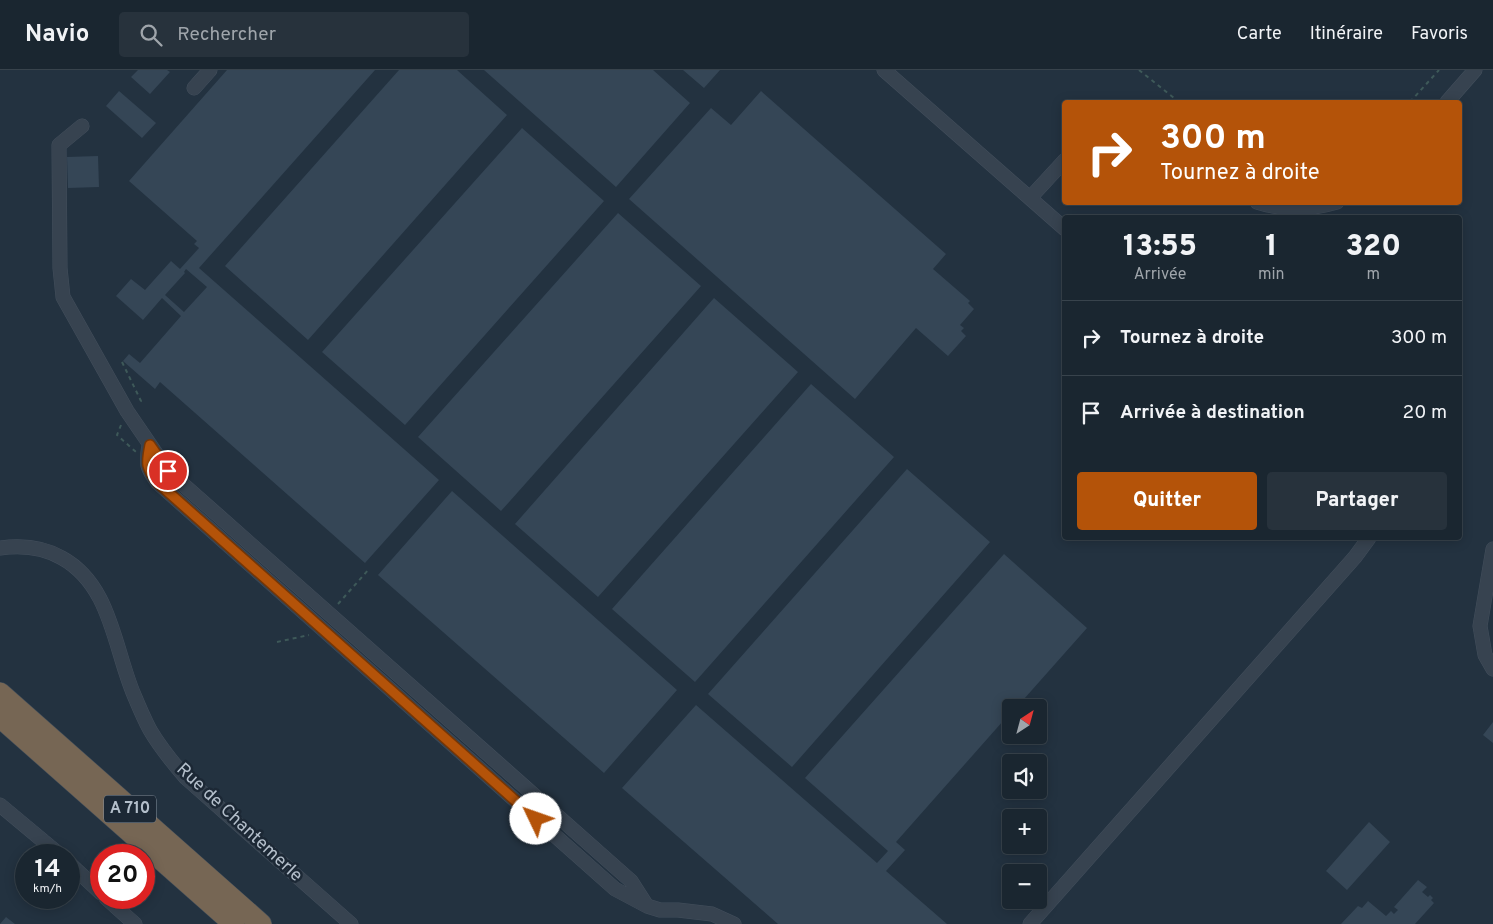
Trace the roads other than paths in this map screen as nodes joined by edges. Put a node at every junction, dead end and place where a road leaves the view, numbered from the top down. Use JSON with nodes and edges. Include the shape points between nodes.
{"nodes":[{"id":1,"x":210,"y":70,"type":"edge"},
{"id":2,"x":884,"y":70,"type":"edge"},
{"id":3,"x":1475,"y":70,"type":"edge"},
{"id":4,"x":194,"y":88,"type":"dead end"},
{"id":5,"x":1449,"y":100,"type":"edge"},
{"id":6,"x":82,"y":126,"type":"dead end"},
{"id":7,"x":1062,"y":163,"type":"edge"},
{"id":8,"x":1030,"y":198,"type":"junction"},
{"id":9,"x":1266,"y":205,"type":"edge"},
{"id":10,"x":1323,"y":205,"type":"edge"},
{"id":11,"x":1062,"y":226,"type":"edge"},
{"id":12,"x":1368,"y":540,"type":"edge"},
{"id":13,"x":0,"y":548,"type":"edge"},
{"id":14,"x":1493,"y":549,"type":"edge"},
{"id":15,"x":1493,"y":669,"type":"edge"},
{"id":16,"x":0,"y":694,"type":"edge"},
{"id":17,"x":0,"y":717,"type":"edge"},
{"id":18,"x":0,"y":723,"type":"edge"},
{"id":19,"x":35,"y":748,"type":"junction"},
{"id":20,"x":0,"y":805,"type":"edge"},
{"id":21,"x":47,"y":844,"type":"edge"},
{"id":22,"x":80,"y":873,"type":"edge"},
{"id":23,"x":90,"y":883,"type":"edge"},
{"id":24,"x":118,"y":909,"type":"edge"},
{"id":25,"x":135,"y":924,"type":"edge"},
{"id":26,"x":234,"y":924,"type":"edge"},
{"id":27,"x":261,"y":924,"type":"edge"},
{"id":28,"x":351,"y":924,"type":"edge"},
{"id":29,"x":732,"y":924,"type":"edge"},
{"id":30,"x":1030,"y":924,"type":"edge"}],
"edges":[{"from":1,"to":4,"type":"street"},
{"from":2,"to":8,"type":"street"},
{"from":3,"to":5,"type":"street"},
{"from":6,"to":29,"type":"street","via":[[59,145],[60,268],[64,297],[127,411],[168,471],[631,881],[647,906],[712,914]]},
{"from":7,"to":8,"type":"street"},
{"from":8,"to":11,"type":"street"},
{"from":9,"to":10,"type":"street","via":[[1304,209]]},
{"from":12,"to":30,"type":"street"},
{"from":13,"to":28,"type":"street","name":"Rue de Chantemerle","via":[[35,547],[54,553],[83,573],[103,606],[133,693],[150,730],[167,755],[186,778]]},
{"from":14,"to":15,"type":"street","via":[[1480,626],[1486,655]]},
{"from":16,"to":27,"type":"highway","number":"A 710"},
{"from":17,"to":19,"type":"highway","number":"A 710"},
{"from":18,"to":19,"type":"highway"},
{"from":19,"to":26,"type":"highway","number":"A 710"},
{"from":20,"to":21,"type":"street"},
{"from":22,"to":23,"type":"street"},
{"from":24,"to":25,"type":"street"}]}
